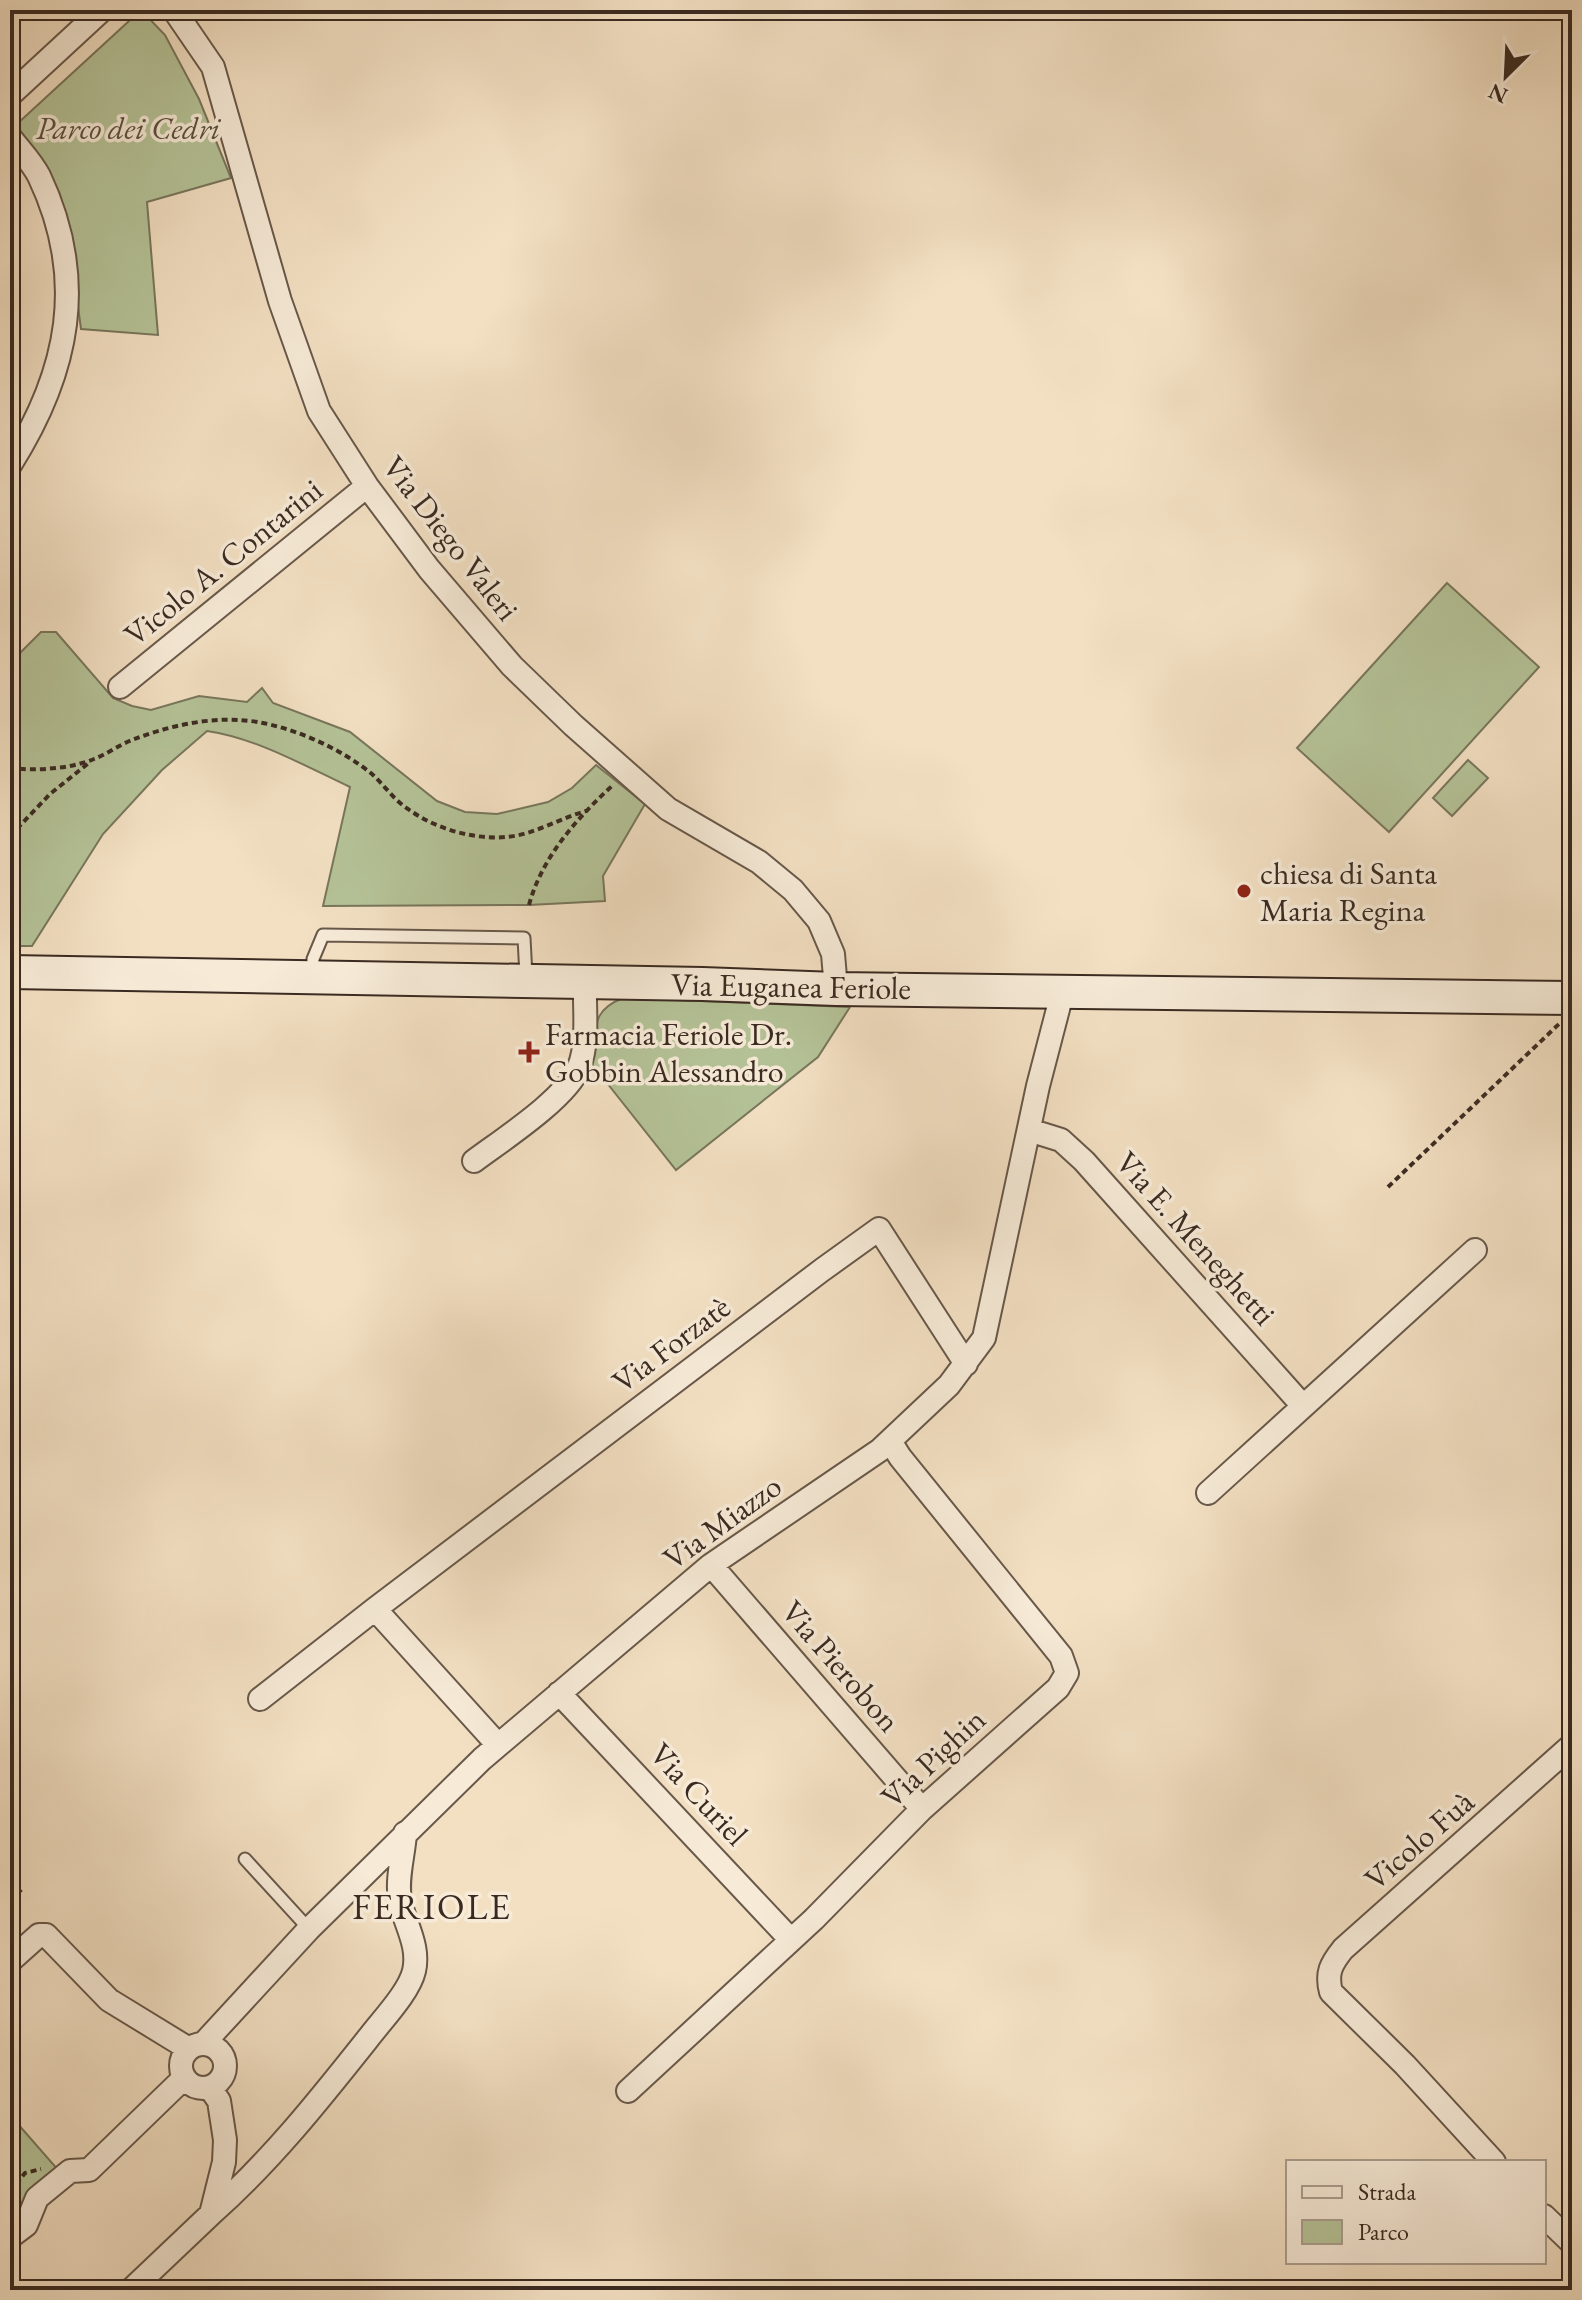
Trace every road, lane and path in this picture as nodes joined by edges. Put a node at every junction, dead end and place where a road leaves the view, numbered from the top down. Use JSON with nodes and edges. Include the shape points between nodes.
{"nodes":[{"id":1,"x":102,"y":10,"type":"edge"},
{"id":2,"x":174,"y":10,"type":"edge"},
{"id":3,"x":10,"y":95,"type":"edge"},
{"id":4,"x":10,"y":137,"type":"edge"},
{"id":5,"x":10,"y":465,"type":"edge"},
{"id":6,"x":367,"y":486,"type":"junction"},
{"id":7,"x":120,"y":687,"type":"dead end"},
{"id":8,"x":93,"y":760,"type":"junction"},
{"id":9,"x":10,"y":768,"type":"edge"},
{"id":10,"x":625,"y":771,"type":"junction"},
{"id":11,"x":586,"y":811,"type":"junction"},
{"id":12,"x":10,"y":836,"type":"edge"},
{"id":13,"x":529,"y":905,"type":"dead end"},
{"id":14,"x":10,"y":972,"type":"edge"},
{"id":15,"x":312,"y":977,"type":"junction"},
{"id":16,"x":526,"y":981,"type":"junction"},
{"id":17,"x":585,"y":981,"type":"junction"},
{"id":18,"x":836,"y":989,"type":"junction"},
{"id":19,"x":1063,"y":990,"type":"junction"},
{"id":20,"x":1566,"y":1011,"type":"edge"},
{"id":21,"x":1029,"y":1130,"type":"junction"},
{"id":22,"x":474,"y":1161,"type":"dead end"},
{"id":23,"x":1388,"y":1187,"type":"dead end"},
{"id":24,"x":1475,"y":1250,"type":"dead end"},
{"id":25,"x":966,"y":1364,"type":"junction"},
{"id":26,"x":1303,"y":1406,"type":"junction"},
{"id":27,"x":890,"y":1441,"type":"junction"},
{"id":28,"x":1208,"y":1493,"type":"dead end"},
{"id":29,"x":711,"y":1565,"type":"junction"},
{"id":30,"x":375,"y":1609,"type":"junction"},
{"id":31,"x":559,"y":1693,"type":"junction"},
{"id":32,"x":260,"y":1699,"type":"dead end"},
{"id":33,"x":498,"y":1745,"type":"junction"},
{"id":34,"x":1572,"y":1745,"type":"edge"},
{"id":35,"x":922,"y":1809,"type":"junction"},
{"id":36,"x":405,"y":1833,"type":"junction"},
{"id":37,"x":245,"y":1859,"type":"dead end"},
{"id":38,"x":361,"y":1876,"type":"junction"},
{"id":39,"x":22,"y":1889,"type":"dead end"},
{"id":40,"x":399,"y":1891,"type":"junction"},
{"id":41,"x":10,"y":1901,"type":"edge"},
{"id":42,"x":309,"y":1929,"type":"junction"},
{"id":43,"x":791,"y":1940,"type":"junction"},
{"id":44,"x":10,"y":1961,"type":"edge"},
{"id":45,"x":239,"y":2006,"type":"junction"},
{"id":46,"x":196,"y":2046,"type":"junction"},
{"id":47,"x":224,"y":2058,"type":"junction"},
{"id":48,"x":184,"y":2078,"type":"junction"},
{"id":49,"x":210,"y":2088,"type":"junction"},
{"id":50,"x":628,"y":2091,"type":"dead end"},
{"id":51,"x":1492,"y":2160,"type":"edge"},
{"id":52,"x":211,"y":2214,"type":"junction"},
{"id":53,"x":1546,"y":2218,"type":"edge"},
{"id":54,"x":10,"y":2237,"type":"edge"},
{"id":55,"x":1572,"y":2243,"type":"edge"},
{"id":56,"x":131,"y":2290,"type":"edge"}],
"edges":[{"from":1,"to":3,"type":"street"},
{"from":2,"to":6,"type":"street","name":"Via Diego Valeri","via":[[213,67],[280,301],[319,411]]},
{"from":4,"to":5,"type":"street","via":[[38,174],[62,234],[67,279],[66,326],[55,375]]},
{"from":6,"to":7,"type":"street","name":"Vicolo A. Contarini"},
{"from":6,"to":10,"type":"street","name":"Via Diego Valeri","via":[[512,666]]},
{"from":8,"to":9,"type":"path"},
{"from":8,"to":11,"type":"path","via":[[130,740],[177,725],[240,720],[320,742],[373,775],[409,810],[450,830],[506,837]]},
{"from":8,"to":12,"type":"path"},
{"from":10,"to":11,"type":"path"},
{"from":10,"to":18,"type":"street","name":"Via Diego Valeri","via":[[668,809],[759,862],[793,890],[819,921],[833,954]]},
{"from":11,"to":13,"type":"path","via":[[546,861]]},
{"from":14,"to":15,"type":"main road","name":"Via Euganea Feriole"},
{"from":15,"to":16,"type":"main road","name":"Via Euganea Feriole"},
{"from":15,"to":16,"type":"lane","via":[[323,935],[524,938]]},
{"from":16,"to":17,"type":"main road","name":"Via Euganea Feriole"},
{"from":17,"to":18,"type":"main road","name":"Via Euganea Feriole"},
{"from":17,"to":22,"type":"street","via":[[579,1068],[563,1092]]},
{"from":18,"to":19,"type":"main road","name":"Via Euganea Feriole"},
{"from":19,"to":20,"type":"main road","name":"Via Euganea Feriole"},
{"from":19,"to":21,"type":"street","name":"Via Miazzo"},
{"from":20,"to":23,"type":"path"},
{"from":21,"to":25,"type":"street","name":"Via Miazzo","via":[[984,1338]]},
{"from":21,"to":26,"type":"street","name":"Via E. Meneghetti","via":[[1061,1140],[1084,1161]]},
{"from":24,"to":26,"type":"street"},
{"from":25,"to":27,"type":"street","name":"Via Miazzo"},
{"from":25,"to":30,"type":"street","name":"Via Forzatè","via":[[879,1229]]},
{"from":26,"to":28,"type":"street"},
{"from":27,"to":29,"type":"street","name":"Via Miazzo"},
{"from":27,"to":35,"type":"street","name":"Via Pighin","via":[[1061,1656],[1067,1673],[1058,1688]]},
{"from":29,"to":31,"type":"street","name":"Via Miazzo"},
{"from":29,"to":35,"type":"street","name":"Via Pierobon"},
{"from":30,"to":32,"type":"street","name":"Via Forzatè"},
{"from":30,"to":33,"type":"street"},
{"from":31,"to":33,"type":"street","name":"Via Miazzo"},
{"from":31,"to":43,"type":"street","name":"Via Curiel"},
{"from":33,"to":36,"type":"street","name":"Via Miazzo"},
{"from":34,"to":51,"type":"street","name":"Vicolo Fuà","via":[[1343,1949],[1327,1976],[1331,1992]]},
{"from":35,"to":43,"type":"street","name":"Via Pighin"},
{"from":36,"to":38,"type":"street","name":"Via Miazzo"},
{"from":36,"to":40,"type":"street"},
{"from":37,"to":42,"type":"lane"},
{"from":38,"to":40,"type":"street","via":[[381,1878]]},
{"from":38,"to":42,"type":"street","name":"Via Miazzo"},
{"from":39,"to":41,"type":"path"},
{"from":40,"to":52,"type":"street","via":[[413,1939],[414,1971],[396,2004],[303,2120],[249,2181]]},
{"from":42,"to":45,"type":"street","name":"Via Miazzo"},
{"from":43,"to":50,"type":"street","name":"Via Pighin"},
{"from":44,"to":46,"type":"street","via":[[39,1935],[46,1935],[109,2000]]},
{"from":45,"to":46,"type":"street","name":"Via Miazzo"},
{"from":45,"to":47,"type":"street","name":"Via Miazzo"},
{"from":46,"to":47,"type":"street","via":[[216,2048]]},
{"from":46,"to":48,"type":"street","via":[[181,2063]]},
{"from":47,"to":49,"type":"street","name":"Via Miazzo","via":[[224,2075]]},
{"from":48,"to":49,"type":"street","via":[[194,2087]]},
{"from":48,"to":54,"type":"street","via":[[89,2170],[70,2171],[37,2198],[26,2225]]},
{"from":49,"to":52,"type":"street","via":[[219,2101],[225,2140]]},
{"from":52,"to":56,"type":"street"},
{"from":53,"to":55,"type":"street"}]}
